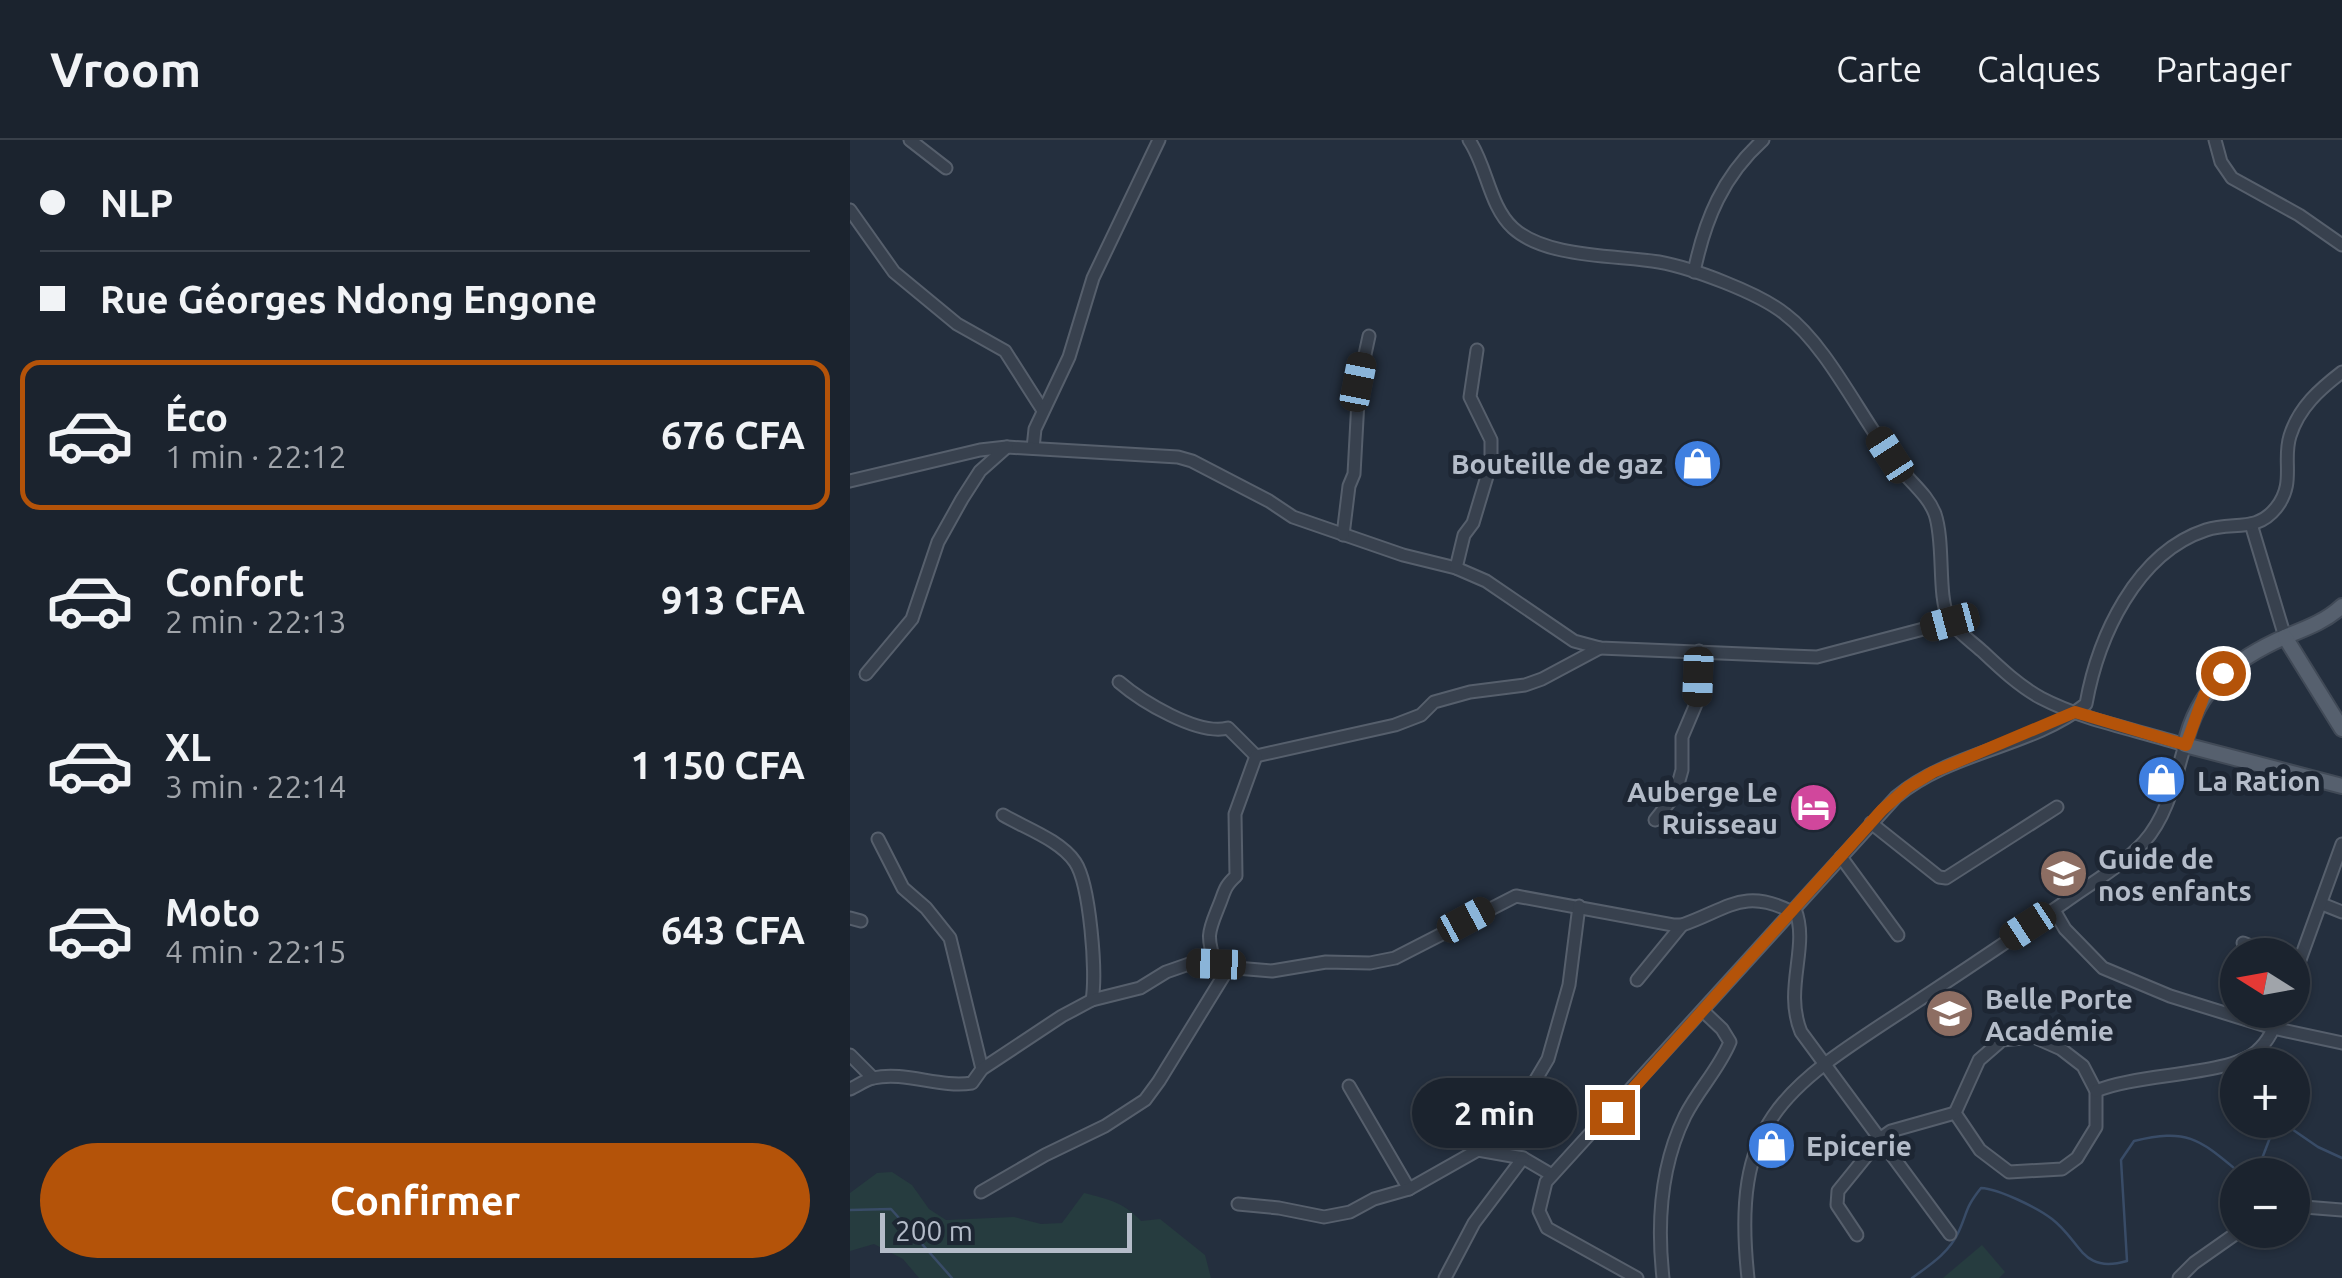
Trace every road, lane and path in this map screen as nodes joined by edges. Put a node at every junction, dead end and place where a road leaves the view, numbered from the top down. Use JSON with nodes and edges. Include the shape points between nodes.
{"nodes":[{"id":1,"x":910,"y":140,"type":"edge"},
{"id":2,"x":1159,"y":140,"type":"edge"},
{"id":3,"x":1469,"y":140,"type":"edge"},
{"id":4,"x":1763,"y":140,"type":"edge"},
{"id":5,"x":2215,"y":140,"type":"edge"},
{"id":6,"x":946,"y":168,"type":"dead end"},
{"id":7,"x":850,"y":210,"type":"edge"},
{"id":8,"x":2342,"y":244,"type":"edge"},
{"id":9,"x":1694,"y":272,"type":"junction"},
{"id":10,"x":1368,"y":336,"type":"dead end"},
{"id":11,"x":1477,"y":350,"type":"dead end"},
{"id":12,"x":2342,"y":372,"type":"edge"},
{"id":13,"x":1042,"y":410,"type":"junction"},
{"id":14,"x":1008,"y":447,"type":"junction"},
{"id":15,"x":1033,"y":448,"type":"junction"},
{"id":16,"x":850,"y":481,"type":"edge"},
{"id":17,"x":2252,"y":524,"type":"junction"},
{"id":18,"x":1343,"y":534,"type":"junction"},
{"id":19,"x":1456,"y":568,"type":"junction"},
{"id":20,"x":2342,"y":606,"type":"edge"},
{"id":21,"x":1950,"y":622,"type":"junction"},
{"id":22,"x":2285,"y":637,"type":"junction"},
{"id":23,"x":1600,"y":648,"type":"junction"},
{"id":24,"x":1698,"y":650,"type":"junction"},
{"id":25,"x":866,"y":674,"type":"dead end"},
{"id":26,"x":1119,"y":682,"type":"dead end"},
{"id":27,"x":2075,"y":712,"type":"junction"},
{"id":28,"x":2342,"y":727,"type":"edge"},
{"id":29,"x":2186,"y":745,"type":"junction"},
{"id":30,"x":1256,"y":756,"type":"junction"},
{"id":31,"x":2342,"y":786,"type":"edge"},
{"id":32,"x":2057,"y":807,"type":"dead end"},
{"id":33,"x":1003,"y":815,"type":"dead end"},
{"id":34,"x":1655,"y":820,"type":"dead end"},
{"id":35,"x":1870,"y":822,"type":"junction"},
{"id":36,"x":878,"y":839,"type":"dead end"},
{"id":37,"x":2342,"y":844,"type":"edge"},
{"id":38,"x":1841,"y":857,"type":"junction"},
{"id":39,"x":2322,"y":904,"type":"junction"},
{"id":40,"x":1579,"y":906,"type":"junction"},
{"id":41,"x":1794,"y":910,"type":"junction"},
{"id":42,"x":2054,"y":910,"type":"junction"},
{"id":43,"x":2342,"y":912,"type":"edge"},
{"id":44,"x":1682,"y":925,"type":"junction"},
{"id":45,"x":1898,"y":936,"type":"dead end"},
{"id":46,"x":2307,"y":938,"type":"edge"},
{"id":47,"x":1222,"y":966,"type":"junction"},
{"id":48,"x":1638,"y":980,"type":"dead end"},
{"id":49,"x":1092,"y":1000,"type":"junction"},
{"id":50,"x":1703,"y":1011,"type":"junction"},
{"id":51,"x":2220,"y":1011,"type":"edge"},
{"id":52,"x":2274,"y":1028,"type":"joint"},
{"id":53,"x":2342,"y":1042,"type":"edge"},
{"id":54,"x":850,"y":1055,"type":"edge"},
{"id":55,"x":1826,"y":1061,"type":"junction"},
{"id":56,"x":982,"y":1069,"type":"junction"},
{"id":57,"x":873,"y":1078,"type":"junction"},
{"id":58,"x":1349,"y":1086,"type":"dead end"},
{"id":59,"x":850,"y":1089,"type":"edge"},
{"id":60,"x":2096,"y":1091,"type":"junction"},
{"id":61,"x":1956,"y":1113,"type":"junction"},
{"id":62,"x":1881,"y":1138,"type":"junction"},
{"id":63,"x":1478,"y":1150,"type":"junction"},
{"id":64,"x":1523,"y":1158,"type":"junction"},
{"id":65,"x":1552,"y":1175,"type":"junction"},
{"id":66,"x":1409,"y":1188,"type":"junction"},
{"id":67,"x":980,"y":1192,"type":"dead end"},
{"id":68,"x":1238,"y":1204,"type":"dead end"},
{"id":69,"x":2310,"y":1207,"type":"edge"},
{"id":70,"x":2342,"y":1210,"type":"edge"},
{"id":71,"x":1950,"y":1234,"type":"dead end"},
{"id":72,"x":1857,"y":1235,"type":"dead end"},
{"id":73,"x":2220,"y":1245,"type":"edge"},
{"id":74,"x":1750,"y":1277,"type":"edge"},
{"id":75,"x":1445,"y":1278,"type":"edge"},
{"id":76,"x":1637,"y":1278,"type":"edge"},
{"id":77,"x":1663,"y":1278,"type":"edge"},
{"id":78,"x":2180,"y":1278,"type":"edge"}],
"edges":[{"from":1,"to":6,"type":"street"},
{"from":2,"to":13,"type":"street"},
{"from":3,"to":9,"type":"street","via":[[1503,216],[1532,241]]},
{"from":4,"to":9,"type":"street","via":[[1724,184]]},
{"from":5,"to":8,"type":"street","via":[[2232,178]]},
{"from":7,"to":13,"type":"street","via":[[894,272],[946,316],[1005,351]]},
{"from":9,"to":21,"type":"street","via":[[1796,323],[1926,498],[1938,527]]},
{"from":10,"to":18,"type":"street"},
{"from":11,"to":19,"type":"street","via":[[1470,397],[1491,440],[1492,463]]},
{"from":12,"to":17,"type":"street","via":[[2315,392],[2290,434],[2281,502]]},
{"from":13,"to":15,"type":"street"},
{"from":14,"to":15,"type":"street"},
{"from":14,"to":16,"type":"street"},
{"from":14,"to":25,"type":"street","via":[[980,471],[938,542],[912,619]]},
{"from":15,"to":18,"type":"street","via":[[1178,457],[1294,517]]},
{"from":17,"to":22,"type":"street"},
{"from":17,"to":27,"type":"street","via":[[2196,534],[2156,562],[2109,628],[2086,704]]},
{"from":18,"to":19,"type":"street"},
{"from":19,"to":23,"type":"street","via":[[1574,641]]},
{"from":20,"to":22,"type":"main road"},
{"from":21,"to":24,"type":"street","via":[[1817,657]]},
{"from":21,"to":27,"type":"street","via":[[2029,690]]},
{"from":22,"to":28,"type":"main road"},
{"from":22,"to":29,"type":"main road","via":[[2246,656],[2212,685]]},
{"from":23,"to":24,"type":"street"},
{"from":23,"to":30,"type":"street","via":[[1524,685],[1470,692],[1434,702],[1395,725]]},
{"from":24,"to":34,"type":"street","via":[[1696,704],[1682,737],[1682,770],[1675,795]]},
{"from":26,"to":30,"type":"street","via":[[1175,716],[1228,728]]},
{"from":27,"to":29,"type":"street"},
{"from":27,"to":35,"type":"street","via":[[1933,772]]},
{"from":29,"to":31,"type":"main road"},
{"from":29,"to":42,"type":"street","via":[[2163,813],[2144,842]]},
{"from":30,"to":47,"type":"street","via":[[1235,814],[1236,876],[1224,887],[1208,931]]},
{"from":32,"to":35,"type":"street","via":[[1943,878]]},
{"from":33,"to":49,"type":"street","via":[[1076,863],[1090,919]]},
{"from":35,"to":38,"type":"street"},
{"from":36,"to":56,"type":"street","via":[[903,888],[950,938]]},
{"from":37,"to":39,"type":"street"},
{"from":38,"to":41,"type":"street"},
{"from":38,"to":45,"type":"street"},
{"from":39,"to":43,"type":"street"},
{"from":39,"to":46,"type":"street"},
{"from":40,"to":44,"type":"street"},
{"from":40,"to":47,"type":"street","via":[[1516,896],[1394,958],[1370,963],[1272,971]]},
{"from":40,"to":63,"type":"street","via":[[1569,985],[1548,1059]]},
{"from":41,"to":44,"type":"street","via":[[1749,899]]},
{"from":41,"to":50,"type":"street"},
{"from":41,"to":55,"type":"street","via":[[1800,924],[1793,1006],[1801,1032]]},
{"from":42,"to":51,"type":"street","via":[[2103,968]]},
{"from":42,"to":55,"type":"street"},
{"from":44,"to":48,"type":"street"},
{"from":47,"to":49,"type":"street","via":[[1189,964],[1140,988]]},
{"from":47,"to":67,"type":"street","via":[[1144,1100]]},
{"from":49,"to":56,"type":"street"},
{"from":50,"to":65,"type":"street"},
{"from":50,"to":77,"type":"street","via":[[1730,1042],[1686,1114],[1670,1158],[1659,1224]]},
{"from":52,"to":53,"type":"street"},
{"from":52,"to":60,"type":"street","via":[[2249,1057]]},
{"from":54,"to":57,"type":"street"},
{"from":55,"to":62,"type":"street"},
{"from":55,"to":74,"type":"street","via":[[1788,1093],[1755,1152],[1744,1219]]},
{"from":56,"to":57,"type":"street","via":[[972,1083],[952,1086]]},
{"from":57,"to":59,"type":"street"},
{"from":58,"to":66,"type":"street"},
{"from":60,"to":61,"type":"street","via":[[2084,1066],[2061,1049],[2034,1038],[2002,1040],[1979,1060]]},
{"from":60,"to":61,"type":"street","via":[[2089,1144],[2062,1169],[2044,1172],[2009,1172],[1993,1163]]},
{"from":61,"to":62,"type":"street"},
{"from":62,"to":71,"type":"street"},
{"from":62,"to":72,"type":"street","via":[[1836,1198]]},
{"from":63,"to":64,"type":"street"},
{"from":63,"to":66,"type":"street"},
{"from":64,"to":65,"type":"street"},
{"from":64,"to":75,"type":"street","via":[[1474,1223]]},
{"from":65,"to":76,"type":"street","via":[[1541,1191],[1541,1221]]},
{"from":66,"to":68,"type":"street","via":[[1324,1217]]},
{"from":69,"to":70,"type":"street"},
{"from":73,"to":78,"type":"street"}]}
